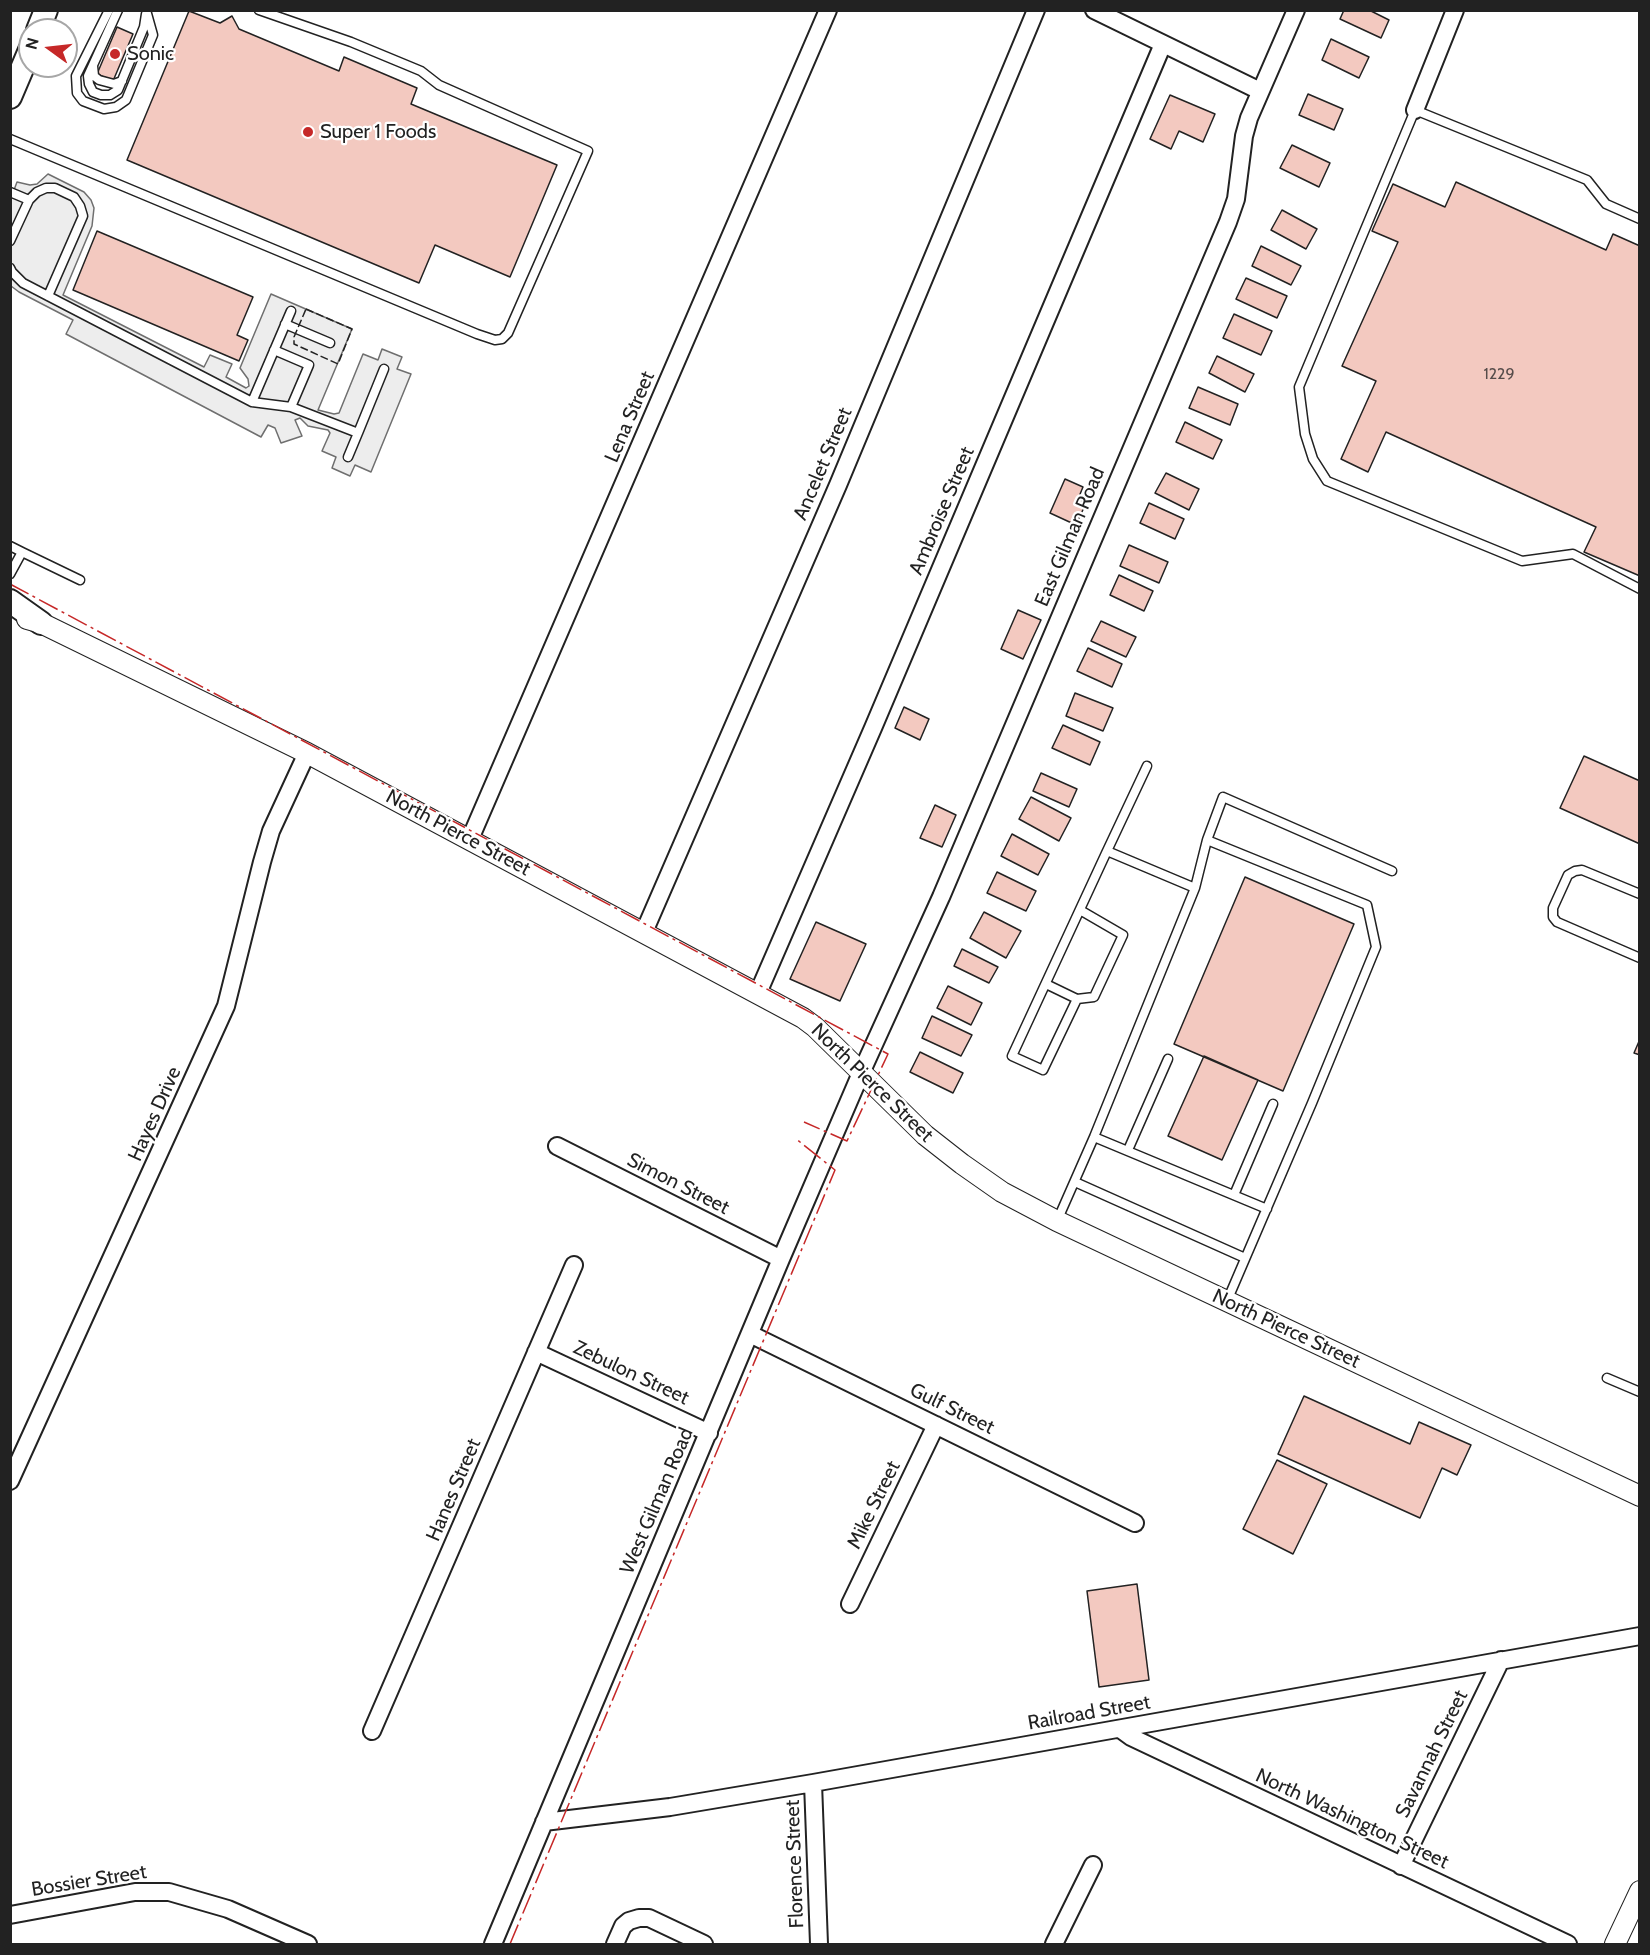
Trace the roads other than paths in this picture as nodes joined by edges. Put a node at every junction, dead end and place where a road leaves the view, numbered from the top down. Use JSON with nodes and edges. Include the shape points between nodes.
{"nodes":[{"id":1,"x":110,"y":10,"type":"edge"},
{"id":2,"x":118,"y":10,"type":"edge"},
{"id":3,"x":259,"y":10,"type":"edge"},
{"id":4,"x":828,"y":10,"type":"edge"},
{"id":5,"x":1036,"y":10,"type":"edge"},
{"id":6,"x":1094,"y":10,"type":"edge"},
{"id":7,"x":1296,"y":10,"type":"edge"},
{"id":8,"x":1455,"y":10,"type":"edge"},
{"id":9,"x":146,"y":11,"type":"edge"},
{"id":10,"x":1163,"y":44,"type":"junction"},
{"id":11,"x":93,"y":65,"type":"junction"},
{"id":12,"x":18,"y":78,"type":"edge"},
{"id":13,"x":122,"y":81,"type":"junction"},
{"id":14,"x":1260,"y":91,"type":"junction"},
{"id":15,"x":10,"y":97,"type":"edge"},
{"id":16,"x":1415,"y":110,"type":"junction"},
{"id":17,"x":10,"y":139,"type":"edge"},
{"id":18,"x":10,"y":192,"type":"edge"},
{"id":19,"x":28,"y":200,"type":"junction"},
{"id":20,"x":1640,"y":219,"type":"edge"},
{"id":21,"x":10,"y":241,"type":"edge"},
{"id":22,"x":10,"y":268,"type":"edge"},
{"id":23,"x":48,"y":296,"type":"junction"},
{"id":24,"x":291,"y":311,"type":"dead end"},
{"id":25,"x":285,"y":324,"type":"junction"},
{"id":26,"x":330,"y":343,"type":"dead end"},
{"id":27,"x":274,"y":350,"type":"junction"},
{"id":28,"x":384,"y":369,"type":"dead end"},
{"id":29,"x":252,"y":402,"type":"junction"},
{"id":30,"x":291,"y":407,"type":"junction"},
{"id":31,"x":358,"y":433,"type":"junction"},
{"id":32,"x":348,"y":457,"type":"dead end"},
{"id":33,"x":10,"y":546,"type":"edge"},
{"id":34,"x":22,"y":552,"type":"junction"},
{"id":35,"x":10,"y":574,"type":"edge"},
{"id":36,"x":80,"y":580,"type":"dead end"},
{"id":37,"x":1640,"y":589,"type":"edge"},
{"id":38,"x":10,"y":601,"type":"edge"},
{"id":39,"x":10,"y":613,"type":"edge"},
{"id":40,"x":41,"y":624,"type":"junction"},
{"id":41,"x":307,"y":753,"type":"junction"},
{"id":42,"x":1147,"y":766,"type":"dead end"},
{"id":43,"x":470,"y":839,"type":"junction"},
{"id":44,"x":1207,"y":840,"type":"junction"},
{"id":45,"x":1107,"y":851,"type":"junction"},
{"id":46,"x":1392,"y":871,"type":"dead end"},
{"id":47,"x":1195,"y":888,"type":"junction"},
{"id":48,"x":1640,"y":894,"type":"edge"},
{"id":49,"x":1080,"y":910,"type":"junction"},
{"id":50,"x":644,"y":932,"type":"junction"},
{"id":51,"x":1640,"y":958,"type":"edge"},
{"id":52,"x":1046,"y":984,"type":"junction"},
{"id":53,"x":759,"y":993,"type":"junction"},
{"id":54,"x":1077,"y":999,"type":"junction"},
{"id":55,"x":1168,"y":1059,"type":"dead end"},
{"id":56,"x":861,"y":1074,"type":"junction"},
{"id":57,"x":1273,"y":1104,"type":"dead end"},
{"id":58,"x":1094,"y":1137,"type":"junction"},
{"id":59,"x":557,"y":1146,"type":"dead end"},
{"id":60,"x":1128,"y":1150,"type":"junction"},
{"id":61,"x":1075,"y":1182,"type":"junction"},
{"id":62,"x":1234,"y":1195,"type":"junction"},
{"id":63,"x":1267,"y":1209,"type":"junction"},
{"id":64,"x":1057,"y":1221,"type":"junction"},
{"id":65,"x":1245,"y":1258,"type":"junction"},
{"id":66,"x":781,"y":1259,"type":"junction"},
{"id":67,"x":574,"y":1265,"type":"dead end"},
{"id":68,"x":1227,"y":1301,"type":"junction"},
{"id":69,"x":750,"y":1334,"type":"junction"},
{"id":70,"x":536,"y":1352,"type":"junction"},
{"id":71,"x":1607,"y":1378,"type":"dead end"},
{"id":72,"x":1640,"y":1392,"type":"edge"},
{"id":73,"x":936,"y":1425,"type":"junction"},
{"id":74,"x":709,"y":1433,"type":"junction"},
{"id":75,"x":10,"y":1481,"type":"edge"},
{"id":76,"x":1640,"y":1496,"type":"edge"},
{"id":77,"x":1135,"y":1523,"type":"dead end"},
{"id":78,"x":850,"y":1604,"type":"dead end"},
{"id":79,"x":1640,"y":1636,"type":"edge"},
{"id":80,"x":1501,"y":1660,"type":"junction"},
{"id":81,"x":1120,"y":1729,"type":"junction"},
{"id":82,"x":372,"y":1731,"type":"dead end"},
{"id":83,"x":813,"y":1783,"type":"junction"},
{"id":84,"x":544,"y":1822,"type":"junction"},
{"id":85,"x":1093,"y":1865,"type":"dead end"},
{"id":86,"x":1401,"y":1866,"type":"junction"},
{"id":87,"x":1640,"y":1891,"type":"edge"},
{"id":88,"x":10,"y":1915,"type":"edge"},
{"id":89,"x":308,"y":1944,"type":"edge"},
{"id":90,"x":493,"y":1944,"type":"edge"},
{"id":91,"x":615,"y":1944,"type":"edge"},
{"id":92,"x":704,"y":1944,"type":"edge"},
{"id":93,"x":819,"y":1944,"type":"edge"},
{"id":94,"x":1054,"y":1944,"type":"edge"},
{"id":95,"x":1568,"y":1944,"type":"edge"},
{"id":96,"x":1615,"y":1944,"type":"edge"}],
"edges":[{"from":1,"to":9,"type":"lane","via":[[76,76],[77,93],[83,101],[104,109],[126,100],[153,35]]},
{"from":2,"to":11,"type":"lane"},
{"from":3,"to":17,"type":"lane","via":[[421,71],[439,85],[588,151],[502,339],[477,334]]},
{"from":4,"to":43,"type":"street","name":"Lena Street"},
{"from":5,"to":50,"type":"street","name":"Ancelet Street","via":[[838,485]]},
{"from":6,"to":10,"type":"street"},
{"from":7,"to":14,"type":"street","name":"East Gilman Road"},
{"from":8,"to":16,"type":"street"},
{"from":9,"to":13,"type":"lane","via":[[144,27]]},
{"from":10,"to":14,"type":"street"},
{"from":10,"to":53,"type":"street","name":"Ambroise Street"},
{"from":11,"to":13,"type":"lane","via":[[94,76],[99,80],[114,84]]},
{"from":11,"to":13,"type":"lane","via":[[88,75],[93,92],[110,95]]},
{"from":12,"to":15,"type":"main road"},
{"from":14,"to":56,"type":"street","name":"East Gilman Road","via":[[1244,136],[1238,187],[1228,222]]},
{"from":16,"to":20,"type":"lane","via":[[1587,180],[1606,204]]},
{"from":16,"to":37,"type":"lane","via":[[1299,387],[1305,434],[1313,459],[1327,482],[1511,557],[1522,561],[1573,554]]},
{"from":18,"to":19,"type":"lane"},
{"from":19,"to":21,"type":"lane"},
{"from":19,"to":23,"type":"lane","via":[[37,192],[55,188],[74,197],[83,216]]},
{"from":22,"to":23,"type":"lane","via":[[23,283]]},
{"from":23,"to":29,"type":"lane"},
{"from":24,"to":25,"type":"lane"},
{"from":25,"to":26,"type":"lane"},
{"from":25,"to":27,"type":"lane"},
{"from":27,"to":29,"type":"lane"},
{"from":27,"to":30,"type":"lane","via":[[309,365]]},
{"from":28,"to":31,"type":"lane"},
{"from":29,"to":30,"type":"lane"},
{"from":30,"to":31,"type":"lane"},
{"from":31,"to":32,"type":"lane"},
{"from":33,"to":34,"type":"lane"},
{"from":34,"to":35,"type":"lane"},
{"from":34,"to":36,"type":"lane"},
{"from":38,"to":40,"type":"main road"},
{"from":39,"to":40,"type":"street","name":"North Pierce Street"},
{"from":40,"to":41,"type":"street","name":"North Pierce Street"},
{"from":41,"to":43,"type":"street","name":"North Pierce Street"},
{"from":41,"to":75,"type":"street","name":"Hayes Drive","via":[[262,862],[226,1006]]},
{"from":42,"to":45,"type":"lane"},
{"from":43,"to":50,"type":"street","name":"North Pierce Street"},
{"from":44,"to":46,"type":"lane","via":[[1223,796]]},
{"from":44,"to":47,"type":"lane"},
{"from":44,"to":63,"type":"lane","via":[[1367,905],[1376,947]]},
{"from":45,"to":47,"type":"lane"},
{"from":45,"to":49,"type":"lane"},
{"from":47,"to":58,"type":"lane"},
{"from":48,"to":51,"type":"lane","via":[[1582,870],[1575,871],[1568,875],[1553,908],[1557,922]]},
{"from":49,"to":52,"type":"lane"},
{"from":49,"to":54,"type":"lane","via":[[1124,935],[1094,997]]},
{"from":50,"to":53,"type":"street","name":"North Pierce Street"},
{"from":52,"to":54,"type":"lane"},
{"from":52,"to":54,"type":"lane","via":[[1012,1056],[1043,1070]]},
{"from":53,"to":56,"type":"street","name":"North Pierce Street","via":[[809,1023]]},
{"from":55,"to":60,"type":"lane"},
{"from":56,"to":64,"type":"street","name":"North Pierce Street","via":[[962,1164],[1002,1192]]},
{"from":56,"to":66,"type":"street","name":"West Gilman Road"},
{"from":57,"to":62,"type":"lane"},
{"from":58,"to":60,"type":"lane"},
{"from":58,"to":61,"type":"lane"},
{"from":59,"to":66,"type":"street","name":"Simon Street"},
{"from":60,"to":62,"type":"lane"},
{"from":61,"to":64,"type":"lane"},
{"from":61,"to":65,"type":"lane"},
{"from":62,"to":63,"type":"lane"},
{"from":63,"to":65,"type":"lane"},
{"from":64,"to":68,"type":"street","name":"North Pierce Street"},
{"from":65,"to":68,"type":"lane"},
{"from":66,"to":69,"type":"street","name":"West Gilman Road"},
{"from":67,"to":70,"type":"street","name":"Hanes Street"},
{"from":68,"to":76,"type":"street","name":"North Pierce Street"},
{"from":69,"to":73,"type":"street","name":"Gulf Street"},
{"from":69,"to":74,"type":"street","name":"West Gilman Road"},
{"from":70,"to":74,"type":"street","name":"Zebulon Street"},
{"from":70,"to":82,"type":"street","name":"Hanes Street"},
{"from":71,"to":72,"type":"lane"},
{"from":73,"to":77,"type":"street","name":"Gulf Street"},
{"from":73,"to":78,"type":"street","name":"Mike Street"},
{"from":74,"to":84,"type":"street","name":"West Gilman Road"},
{"from":79,"to":80,"type":"street","name":"Railroad Street"},
{"from":80,"to":81,"type":"street","name":"Railroad Street"},
{"from":80,"to":86,"type":"street","name":"Savannah Street"},
{"from":81,"to":83,"type":"street","name":"Railroad Street"},
{"from":81,"to":86,"type":"street","name":"North Washington Street"},
{"from":83,"to":84,"type":"street","name":"Railroad Street","via":[[670,1807]]},
{"from":83,"to":93,"type":"street","name":"Florence Street"},
{"from":84,"to":90,"type":"street","name":"West Gilman Road"},
{"from":85,"to":94,"type":"street"},
{"from":86,"to":95,"type":"street","name":"North Washington Street"},
{"from":87,"to":96,"type":"street"},
{"from":88,"to":89,"type":"street","name":"Bossier Street","via":[[135,1892],[169,1892],[228,1909]]},
{"from":91,"to":92,"type":"street","via":[[629,1921],[649,1918]]}]}
